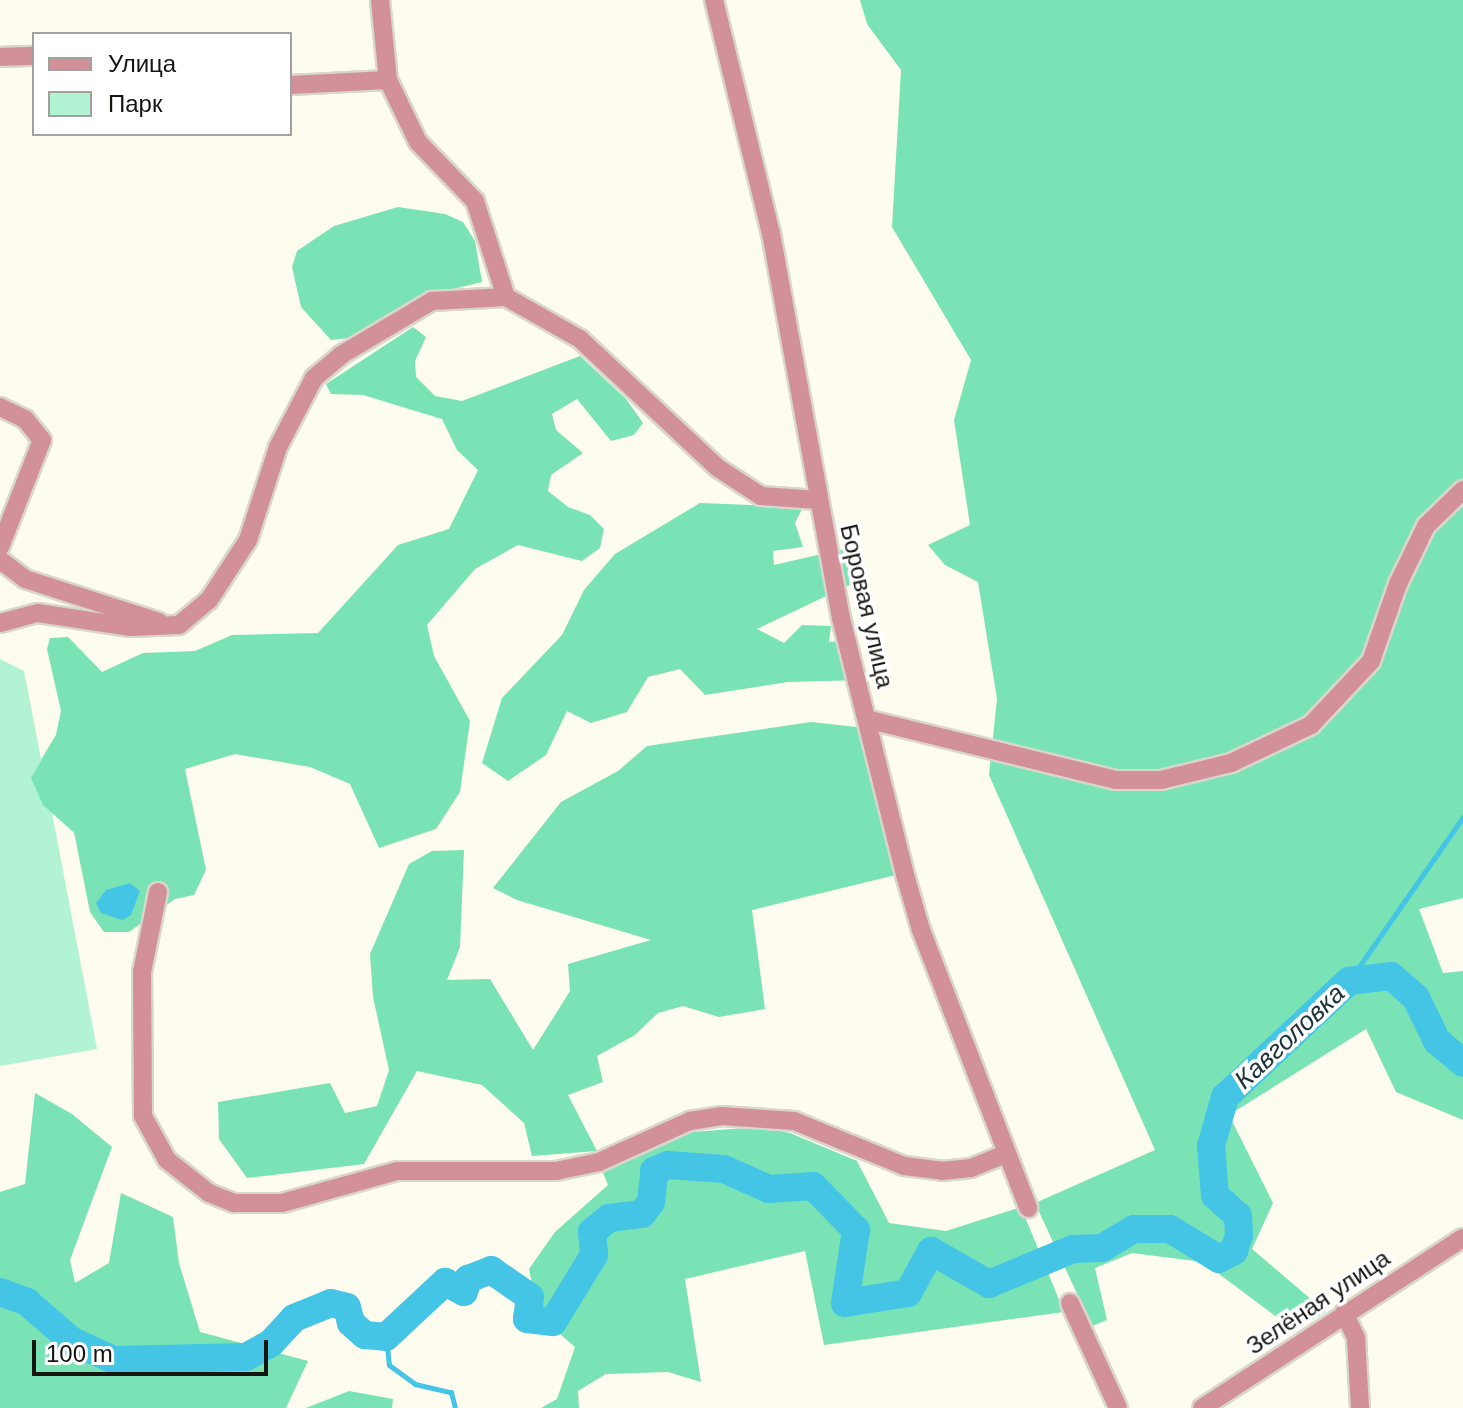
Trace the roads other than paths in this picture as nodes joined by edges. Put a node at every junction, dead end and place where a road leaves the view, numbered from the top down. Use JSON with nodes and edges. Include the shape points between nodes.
{"nodes":[{"id":1,"x":380,"y":0,"type":"edge"},
{"id":2,"x":714,"y":0,"type":"edge"},
{"id":3,"x":28,"y":56,"type":"edge"},
{"id":4,"x":0,"y":57,"type":"edge"},
{"id":5,"x":388,"y":80,"type":"junction"},
{"id":6,"x":292,"y":85,"type":"edge"},
{"id":7,"x":506,"y":297,"type":"junction"},
{"id":8,"x":0,"y":407,"type":"edge"},
{"id":9,"x":1463,"y":490,"type":"edge"},
{"id":10,"x":818,"y":500,"type":"junction"},
{"id":11,"x":0,"y":547,"type":"edge"},
{"id":12,"x":0,"y":560,"type":"edge"},
{"id":13,"x":0,"y":623,"type":"edge"},
{"id":14,"x":179,"y":625,"type":"junction"},
{"id":15,"x":870,"y":720,"type":"junction"},
{"id":16,"x":158,"y":892,"type":"dead end"},
{"id":17,"x":1004,"y":1155,"type":"junction"},
{"id":18,"x":1028,"y":1208,"type":"dead end"},
{"id":19,"x":1463,"y":1238,"type":"edge"},
{"id":20,"x":1070,"y":1303,"type":"dead end"},
{"id":21,"x":1344,"y":1313,"type":"junction"},
{"id":22,"x":1118,"y":1408,"type":"edge"},
{"id":23,"x":1202,"y":1408,"type":"edge"},
{"id":24,"x":1360,"y":1408,"type":"edge"}],
"edges":[{"from":1,"to":5,"type":"street"},
{"from":2,"to":10,"type":"street","name":"Боровая улица","via":[[771,233]]},
{"from":3,"to":4,"type":"street"},
{"from":5,"to":6,"type":"street"},
{"from":5,"to":7,"type":"street","via":[[418,142],[475,201]]},
{"from":7,"to":10,"type":"street","via":[[580,339],[718,468],[750,489],[761,496]]},
{"from":7,"to":14,"type":"street","via":[[432,301],[341,355],[314,378],[278,447],[248,540],[209,600]]},
{"from":8,"to":11,"type":"street","via":[[25,419],[42,440]]},
{"from":9,"to":15,"type":"street","via":[[1426,526],[1398,584],[1371,661],[1311,725],[1231,763],[1161,780],[1116,780]]},
{"from":10,"to":15,"type":"street","name":"Боровая улица","via":[[841,618]]},
{"from":12,"to":14,"type":"street","via":[[25,579]]},
{"from":13,"to":14,"type":"street","via":[[38,613],[131,627]]},
{"from":15,"to":17,"type":"street","name":"Боровая улица","via":[[921,930]]},
{"from":16,"to":17,"type":"street","via":[[142,972],[143,1116],[167,1160],[209,1193],[234,1203],[282,1203],[397,1171],[556,1171],[599,1162],[690,1121],[722,1116],[794,1121],[904,1166],[971,1168]]},
{"from":17,"to":18,"type":"street","name":"Боровая улица"},
{"from":19,"to":21,"type":"street","name":"Зелёная улица"},
{"from":20,"to":22,"type":"street"},
{"from":21,"to":23,"type":"street","name":"Зелёная улица"},
{"from":21,"to":24,"type":"street","via":[[1356,1338]]}]}
